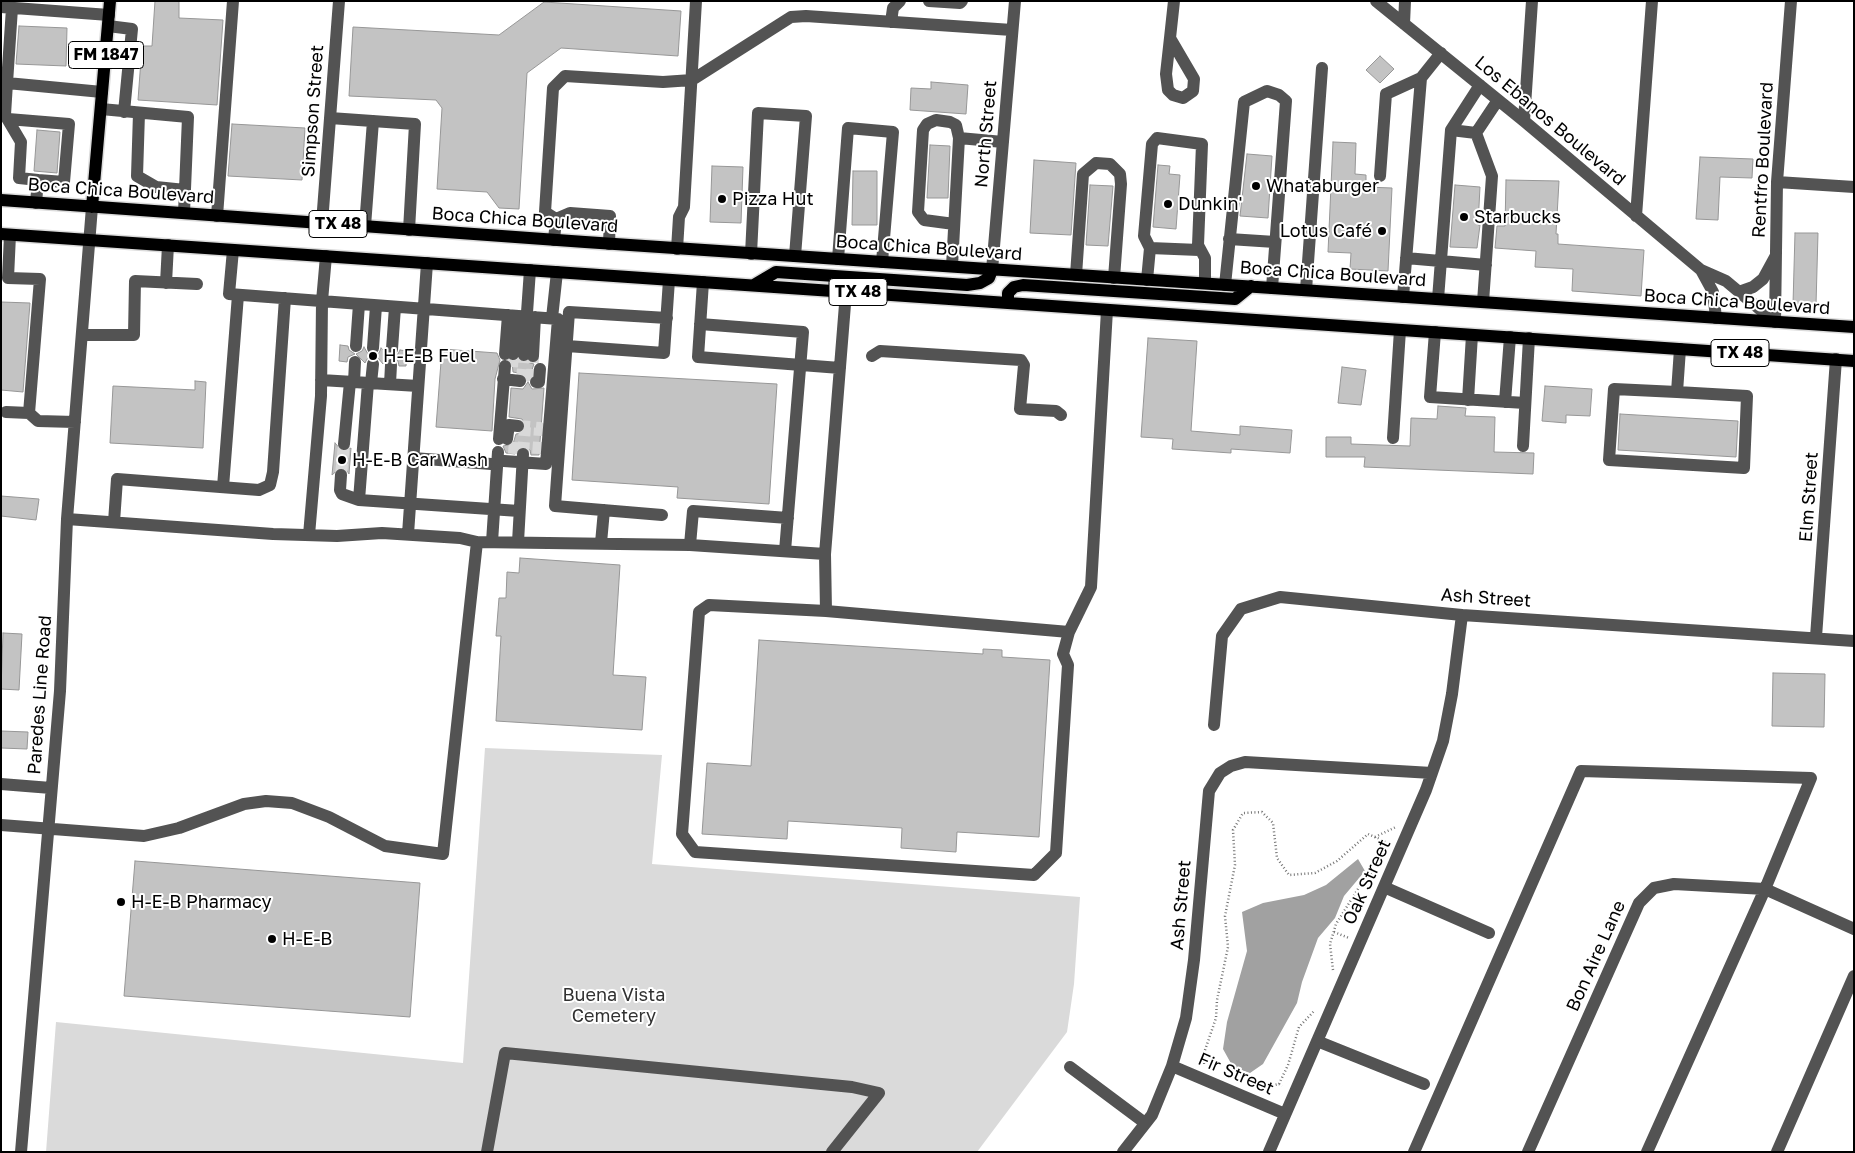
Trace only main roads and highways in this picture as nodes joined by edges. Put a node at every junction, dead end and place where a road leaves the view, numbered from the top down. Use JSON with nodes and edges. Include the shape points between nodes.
{"nodes":[{"id":1,"x":110,"y":1,"type":"edge"},
{"id":2,"x":1,"y":200,"type":"edge"},
{"id":3,"x":92,"y":207,"type":"junction"},
{"id":4,"x":6,"y":234,"type":"edge"},
{"id":5,"x":992,"y":270,"type":"junction"},
{"id":6,"x":754,"y":285,"type":"junction"},
{"id":7,"x":1251,"y":286,"type":"junction"},
{"id":8,"x":1008,"y":303,"type":"junction"},
{"id":9,"x":1854,"y":327,"type":"edge"},
{"id":10,"x":1854,"y":361,"type":"edge"}],
"edges":[{"from":1,"to":3,"type":"main road","number":"FM 1847"},
{"from":2,"to":3,"type":"main road","name":"Boca Chica Boulevard","number":"TX 48"},
{"from":3,"to":5,"type":"main road","name":"Boca Chica Boulevard","number":"TX 48"},
{"from":4,"to":6,"type":"main road","number":"TX 48"},
{"from":5,"to":6,"type":"main road","via":[[989,278],[967,285],[776,272]]},
{"from":5,"to":7,"type":"main road","name":"Boca Chica Boulevard","number":"TX 48"},
{"from":6,"to":8,"type":"main road","number":"TX 48"},
{"from":7,"to":8,"type":"main road","via":[[1235,299],[1023,285],[1008,293]]},
{"from":7,"to":9,"type":"main road","name":"Boca Chica Boulevard","number":"TX 48"},
{"from":8,"to":10,"type":"main road","number":"TX 48"}]}
